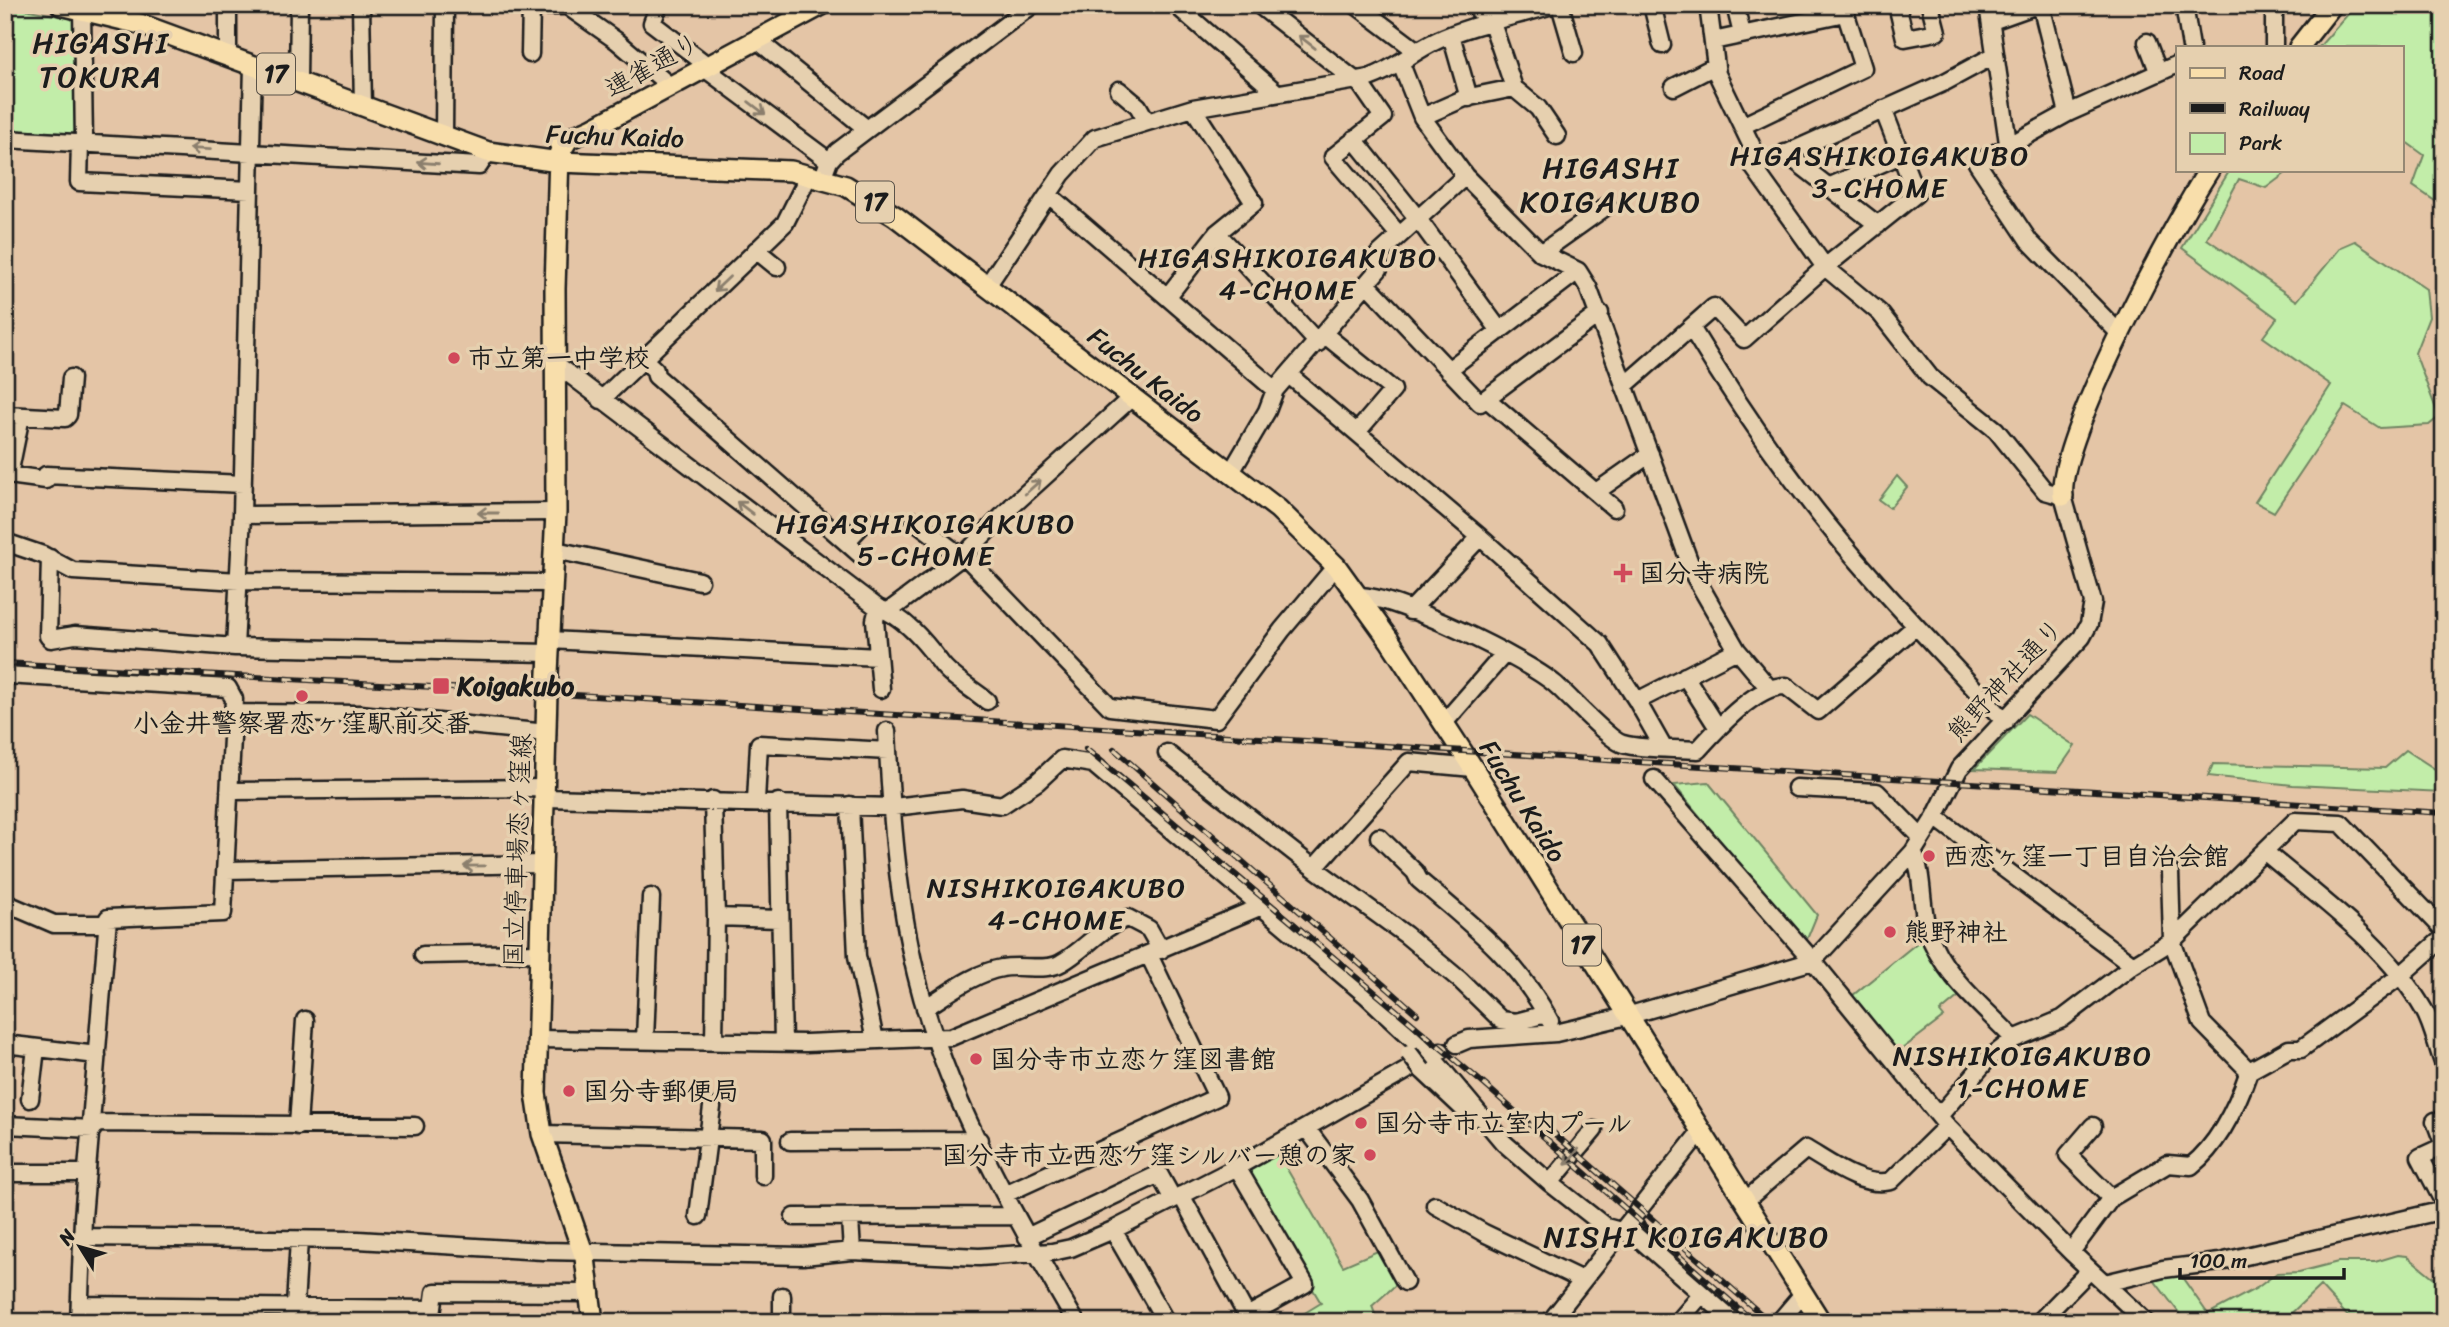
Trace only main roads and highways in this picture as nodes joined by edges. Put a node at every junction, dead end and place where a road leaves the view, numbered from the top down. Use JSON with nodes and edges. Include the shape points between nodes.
{"nodes":[{"id":1,"x":61,"y":5,"type":"edge"},
{"id":2,"x":822,"y":5,"type":"edge"},
{"id":3,"x":2332,"y":5,"type":"edge"},
{"id":4,"x":86,"y":9,"type":"edge"},
{"id":5,"x":2300,"y":46,"type":"edge"},
{"id":6,"x":569,"y":138,"type":"junction"},
{"id":7,"x":520,"y":159,"type":"junction"},
{"id":8,"x":559,"y":162,"type":"junction"},
{"id":9,"x":2208,"y":172,"type":"edge"},
{"id":10,"x":2063,"y":496,"type":"road end"},
{"id":11,"x":594,"y":1322,"type":"edge"},
{"id":12,"x":1821,"y":1322,"type":"edge"}],
"edges":[{"from":1,"to":4,"type":"main road","name":"Fuchu Kaido","number":"17"},
{"from":2,"to":6,"type":"main road","name":"連雀通り"},
{"from":3,"to":5,"type":"main road"},
{"from":4,"to":7,"type":"main road","name":"Fuchu Kaido","number":"17","via":[[228,55],[488,152]]},
{"from":6,"to":7,"type":"main road","name":"連雀通り"},
{"from":6,"to":8,"type":"main road"},
{"from":7,"to":8,"type":"main road","name":"Fuchu Kaido","number":"17"},
{"from":8,"to":11,"type":"main road","name":"国立停車場恋ヶ窪線","via":[[556,512],[536,1093],[542,1134],[583,1251]]},
{"from":8,"to":12,"type":"main road","name":"Fuchu Kaido","number":"17","via":[[820,171],[869,198],[1278,509],[1336,566],[1360,597],[1473,768]]},
{"from":9,"to":10,"type":"main road","name":"熊野神社通り","via":[[2172,231],[2077,430],[2063,472]]}]}
